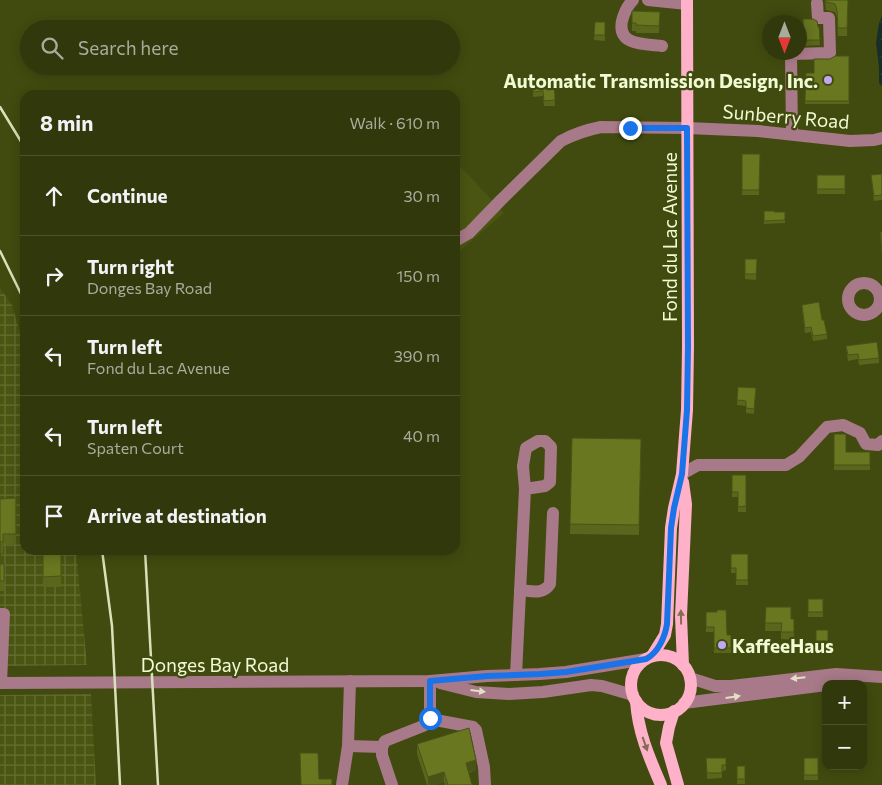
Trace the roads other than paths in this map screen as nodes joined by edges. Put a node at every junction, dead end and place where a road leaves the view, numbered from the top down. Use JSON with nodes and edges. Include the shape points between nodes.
{"nodes":[{"id":1,"x":632,"y":0,"type":"edge"},
{"id":2,"x":648,"y":0,"type":"edge"},
{"id":3,"x":687,"y":2,"type":"edge"},
{"id":4,"x":817,"y":4,"type":"dead end"},
{"id":5,"x":662,"y":46,"type":"dead end"},
{"id":6,"x":687,"y":128,"type":"junction"},
{"id":7,"x":792,"y":134,"type":"junction"},
{"id":8,"x":882,"y":138,"type":"edge"},
{"id":9,"x":460,"y":238,"type":"edge"},
{"id":10,"x":882,"y":441,"type":"edge"},
{"id":11,"x":682,"y":474,"type":"junction"},
{"id":12,"x":525,"y":488,"type":"dead end"},
{"id":13,"x":553,"y":514,"type":"dead end"},
{"id":14,"x":520,"y":590,"type":"junction"},
{"id":15,"x":0,"y":614,"type":"edge"},
{"id":16,"x":649,"y":658,"type":"junction"},
{"id":17,"x":683,"y":665,"type":"junction"},
{"id":18,"x":516,"y":675,"type":"junction"},
{"id":19,"x":882,"y":677,"type":"edge"},
{"id":20,"x":690,"y":678,"type":"junction"},
{"id":21,"x":864,"y":680,"type":"edge"},
{"id":22,"x":350,"y":681,"type":"junction"},
{"id":23,"x":430,"y":681,"type":"junction"},
{"id":24,"x":0,"y":683,"type":"edge"},
{"id":25,"x":822,"y":686,"type":"edge"},
{"id":26,"x":634,"y":698,"type":"junction"},
{"id":27,"x":679,"y":707,"type":"junction"},
{"id":28,"x":430,"y":718,"type":"junction"},
{"id":29,"x":348,"y":746,"type":"junction"},
{"id":30,"x":382,"y":747,"type":"junction"},
{"id":31,"x":342,"y":785,"type":"edge"},
{"id":32,"x":392,"y":785,"type":"edge"},
{"id":33,"x":485,"y":785,"type":"edge"},
{"id":34,"x":661,"y":785,"type":"edge"},
{"id":35,"x":678,"y":785,"type":"edge"}],
"edges":[{"from":1,"to":5,"type":"street","via":[[623,16],[623,35],[634,42]]},
{"from":2,"to":3,"type":"street"},
{"from":3,"to":6,"type":"main road","name":"Fond du Lac Avenue"},
{"from":4,"to":7,"type":"street","via":[[818,18],[830,18],[830,53],[791,54]]},
{"from":6,"to":7,"type":"street","name":"Sunberry Road"},
{"from":6,"to":9,"type":"street","name":"Sunberry Road","via":[[601,127],[572,135]]},
{"from":6,"to":11,"type":"main road","name":"Fond du Lac Avenue","via":[[688,356]]},
{"from":7,"to":8,"type":"street","name":"Sunberry Road","via":[[850,141]]},
{"from":10,"to":11,"type":"street","via":[[878,445],[866,444],[860,433],[843,425],[826,428],[799,457],[786,465],[698,465]]},
{"from":11,"to":16,"type":"main road","name":"Fond du Lac Avenue","via":[[671,528],[667,624],[665,635]]},
{"from":17,"to":11,"type":"main road","name":"Fond du Lac Avenue","one_way":true,"via":[[681,600],[686,504]]},
{"from":12,"to":14,"type":"street"},
{"from":13,"to":14,"type":"street","via":[[550,584],[541,592]]},
{"from":14,"to":18,"type":"street"},
{"from":15,"to":24,"type":"street","via":[[4,614]]},
{"from":16,"to":17,"type":"main road","via":[[659,655],[672,657]]},
{"from":16,"to":18,"type":"street","name":"Donges Bay Road","via":[[566,672]]},
{"from":16,"to":26,"type":"main road","via":[[636,668],[633,675]]},
{"from":17,"to":20,"type":"main road"},
{"from":18,"to":23,"type":"street","name":"Donges Bay Road"},
{"from":19,"to":20,"type":"street","one_way":true,"via":[[836,674],[731,686],[715,686]]},
{"from":19,"to":21,"type":"street"},
{"from":20,"to":27,"type":"main road","via":[[690,691]]},
{"from":22,"to":23,"type":"street","name":"Donges Bay Road"},
{"from":22,"to":24,"type":"street","name":"Donges Bay Road"},
{"from":22,"to":29,"type":"street"},
{"from":23,"to":26,"type":"street","name":"Donges Bay Road","one_way":true,"via":[[476,692],[509,694],[602,686]]},
{"from":23,"to":28,"type":"street"},
{"from":27,"to":25,"type":"street","one_way":true},
{"from":26,"to":27,"type":"main road","via":[[650,713],[662,714]]},
{"from":26,"to":34,"type":"main road","one_way":true,"via":[[637,718]]},
{"from":27,"to":35,"type":"main road","via":[[668,727],[666,743]]},
{"from":28,"to":30,"type":"street","via":[[422,726],[385,741]]},
{"from":28,"to":33,"type":"street","via":[[476,730]]},
{"from":29,"to":30,"type":"street"},
{"from":29,"to":31,"type":"street"},
{"from":30,"to":32,"type":"street"}]}
